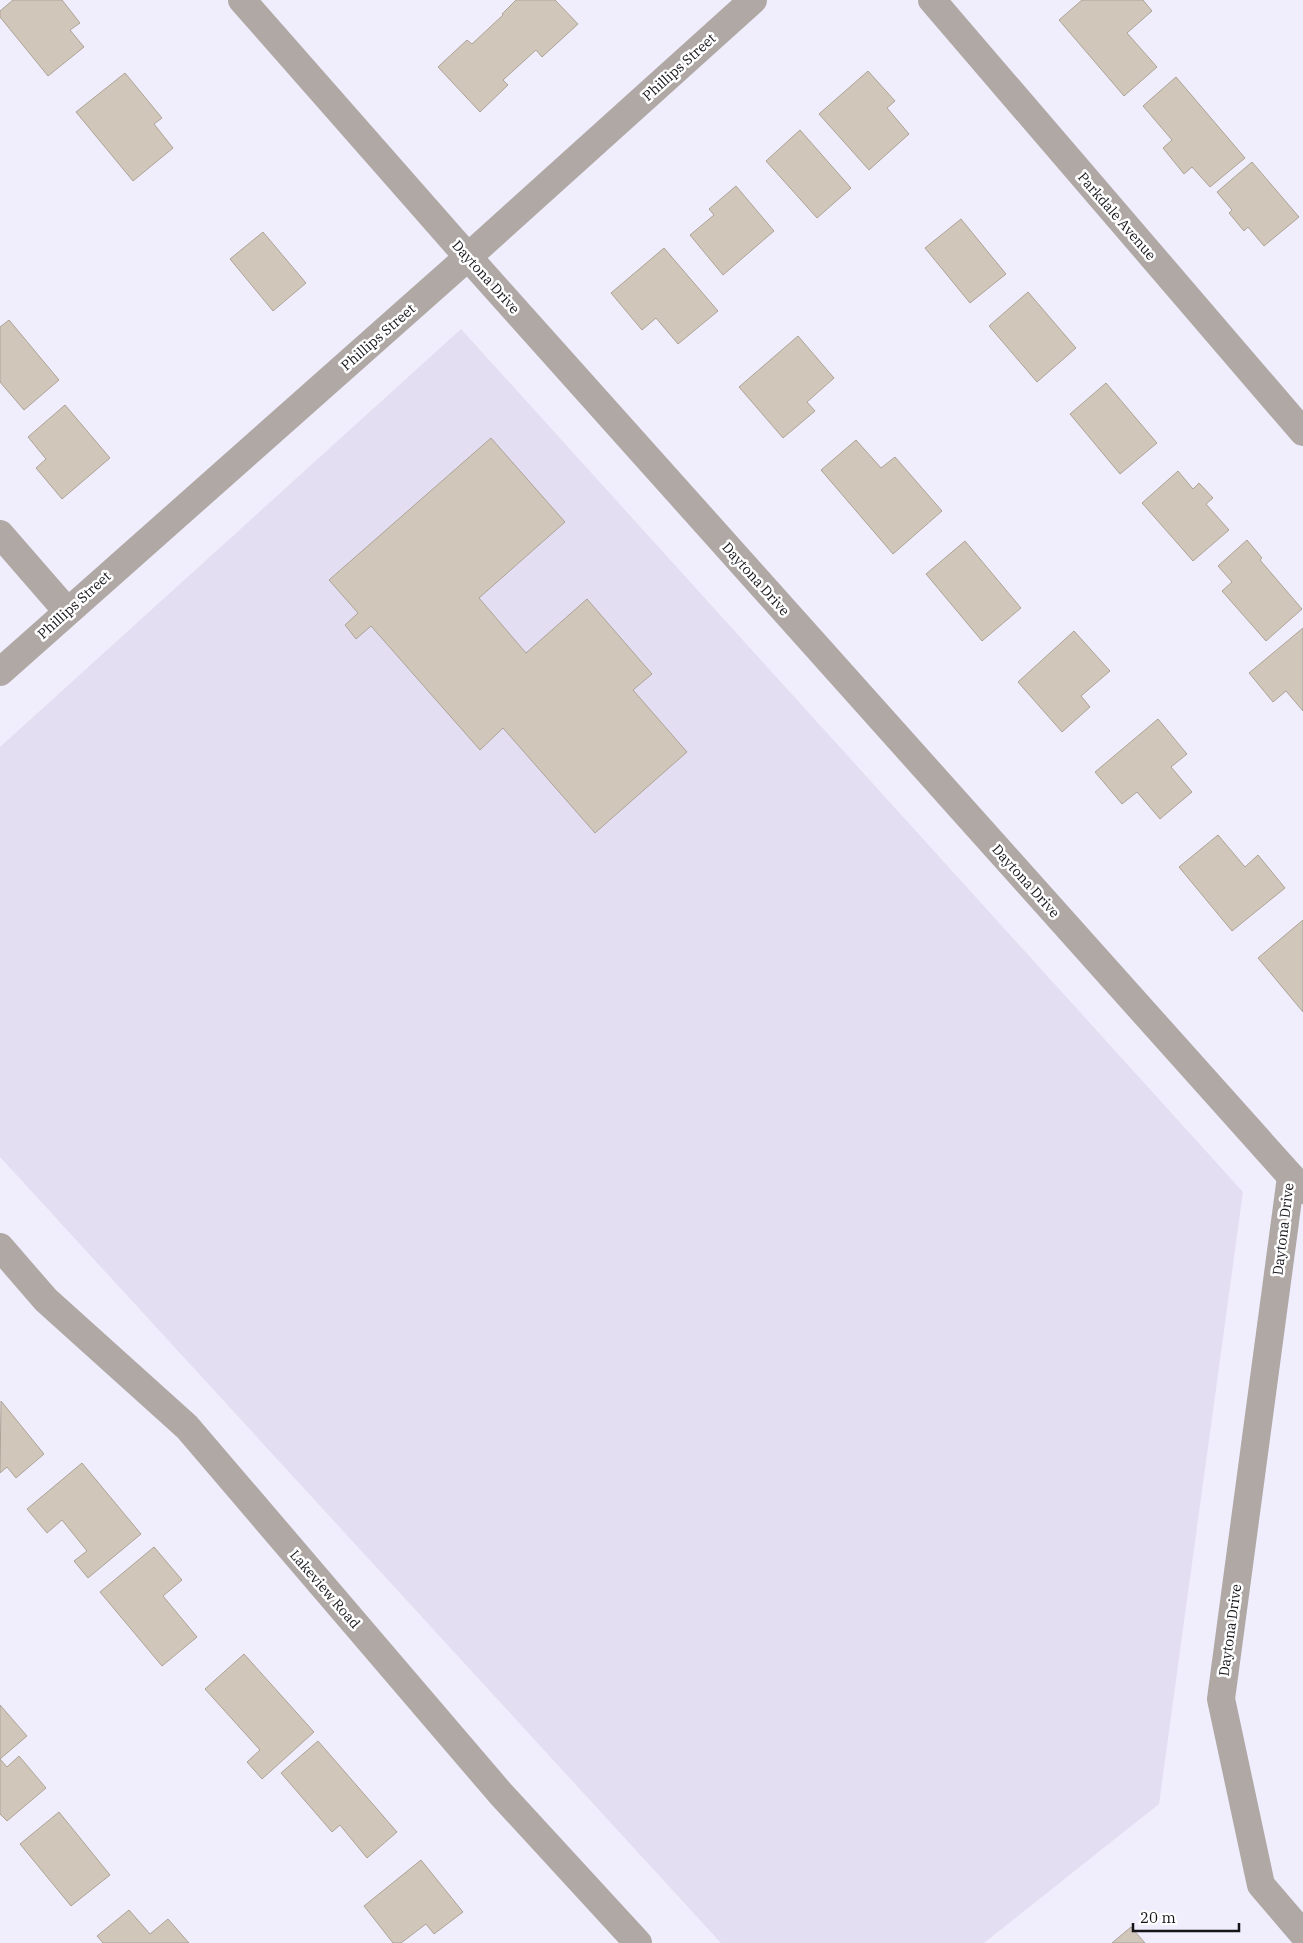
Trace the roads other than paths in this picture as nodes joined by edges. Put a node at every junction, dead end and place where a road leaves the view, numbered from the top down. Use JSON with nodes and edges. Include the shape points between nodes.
{"nodes":[{"id":1,"x":242,"y":0,"type":"edge"},
{"id":2,"x":753,"y":0,"type":"edge"},
{"id":3,"x":932,"y":0,"type":"edge"},
{"id":4,"x":468,"y":257,"type":"junction"},
{"id":5,"x":1303,"y":432,"type":"edge"},
{"id":6,"x":0,"y":534,"type":"edge"},
{"id":7,"x":67,"y":611,"type":"junction"},
{"id":8,"x":0,"y":672,"type":"edge"},
{"id":9,"x":1297,"y":1183,"type":"edge"},
{"id":10,"x":0,"y":1247,"type":"edge"},
{"id":11,"x":1303,"y":1934,"type":"edge"},
{"id":12,"x":638,"y":1943,"type":"edge"}],
"edges":[{"from":1,"to":4,"type":"street","name":"Daytona Drive"},
{"from":2,"to":4,"type":"street","name":"Phillips Street"},
{"from":3,"to":5,"type":"street","name":"Parkdale Avenue"},
{"from":4,"to":7,"type":"street","name":"Phillips Street"},
{"from":4,"to":9,"type":"street","name":"Daytona Drive"},
{"from":6,"to":7,"type":"street"},
{"from":7,"to":8,"type":"street","name":"Phillips Street"},
{"from":9,"to":11,"type":"street","name":"Daytona Drive","via":[[1221,1699],[1261,1885]]},
{"from":10,"to":12,"type":"street","name":"Lakeview Road","via":[[46,1300],[187,1427],[500,1793]]}]}
